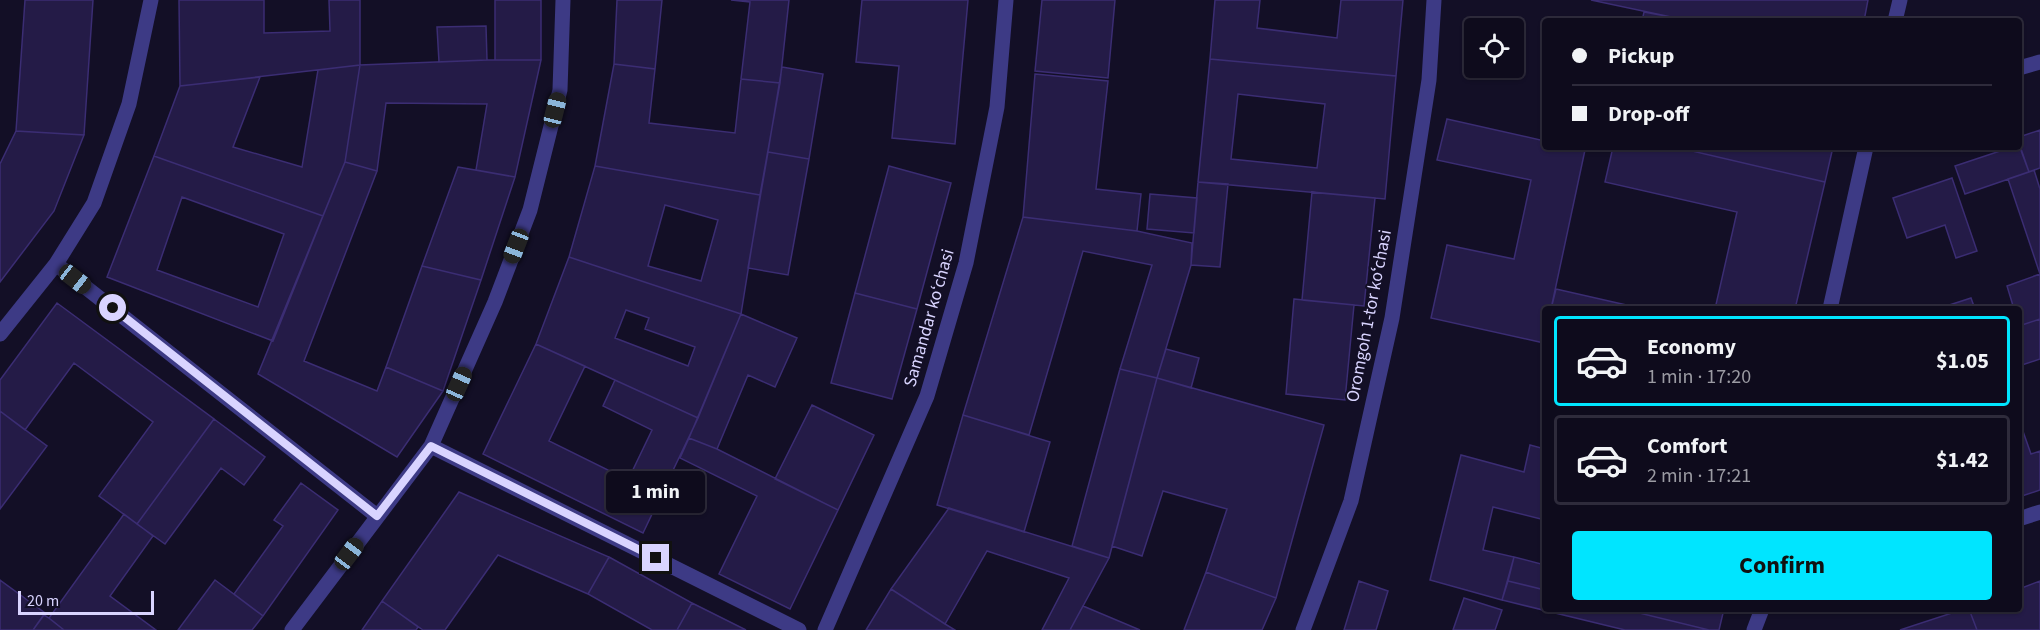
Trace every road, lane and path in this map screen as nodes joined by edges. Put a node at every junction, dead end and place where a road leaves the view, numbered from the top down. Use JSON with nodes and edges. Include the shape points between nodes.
{"nodes":[{"id":1,"x":151,"y":0,"type":"edge"},
{"id":2,"x":563,"y":0,"type":"edge"},
{"id":3,"x":1005,"y":0,"type":"edge"},
{"id":4,"x":1434,"y":0,"type":"edge"},
{"id":5,"x":1900,"y":0,"type":"edge"},
{"id":6,"x":1896,"y":18,"type":"edge"},
{"id":7,"x":2040,"y":62,"type":"edge"},
{"id":8,"x":2022,"y":67,"type":"edge"},
{"id":9,"x":1865,"y":150,"type":"edge"},
{"id":10,"x":56,"y":264,"type":"junction"},
{"id":11,"x":1831,"y":306,"type":"edge"},
{"id":12,"x":0,"y":334,"type":"edge"},
{"id":13,"x":431,"y":446,"type":"junction"},
{"id":14,"x":2040,"y":512,"type":"edge"},
{"id":15,"x":377,"y":516,"type":"junction"},
{"id":16,"x":2022,"y":518,"type":"edge"},
{"id":17,"x":1761,"y":612,"type":"edge"},
{"id":18,"x":292,"y":630,"type":"edge"},
{"id":19,"x":799,"y":630,"type":"edge"},
{"id":20,"x":825,"y":630,"type":"edge"},
{"id":21,"x":1303,"y":630,"type":"edge"},
{"id":22,"x":1754,"y":630,"type":"edge"}],
"edges":[{"from":1,"to":10,"type":"street","via":[[129,104],[94,203]]},
{"from":2,"to":13,"type":"street","via":[[560,90],[530,210],[495,302]]},
{"from":3,"to":20,"type":"street","name":"Samandar ko‘chasi","via":[[997,107],[966,263],[927,396]]},
{"from":4,"to":21,"type":"street","name":"Oromgoh 1-tor koʻchasi","via":[[1429,80],[1392,318],[1351,501]]},
{"from":5,"to":6,"type":"street"},
{"from":7,"to":8,"type":"street"},
{"from":9,"to":11,"type":"street"},
{"from":10,"to":12,"type":"street"},
{"from":10,"to":15,"type":"street"},
{"from":13,"to":15,"type":"street"},
{"from":13,"to":19,"type":"street"},
{"from":14,"to":16,"type":"street"},
{"from":15,"to":18,"type":"street"},
{"from":17,"to":22,"type":"street"}]}
